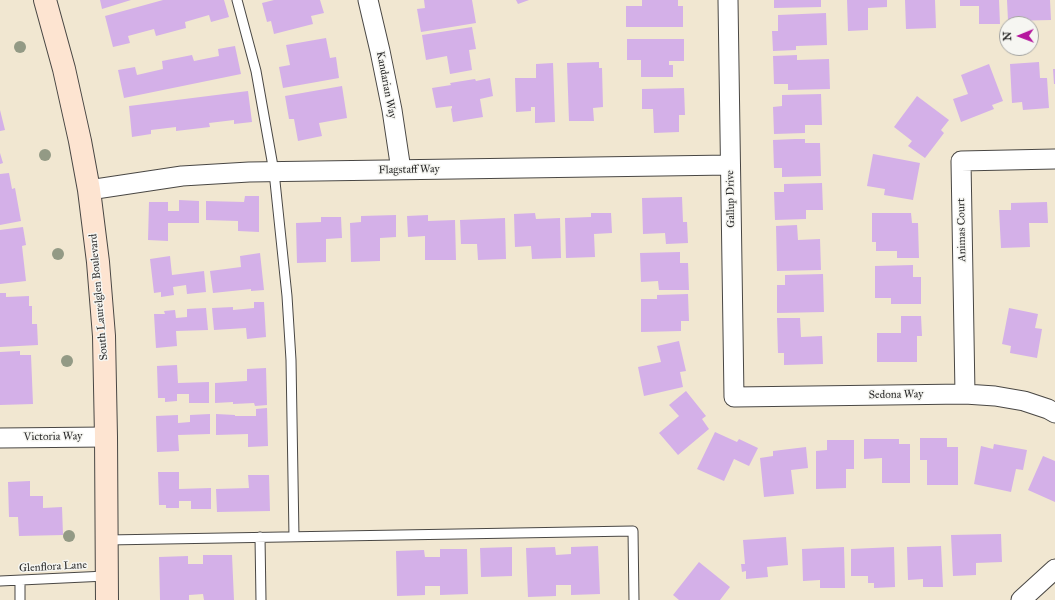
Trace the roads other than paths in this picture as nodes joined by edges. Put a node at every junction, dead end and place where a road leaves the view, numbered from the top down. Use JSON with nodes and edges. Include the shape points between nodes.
{"nodes":[{"id":1,"x":45,"y":0,"type":"edge"},
{"id":2,"x":236,"y":0,"type":"edge"},
{"id":3,"x":368,"y":0,"type":"edge"},
{"id":4,"x":728,"y":0,"type":"edge"},
{"id":5,"x":1055,"y":159,"type":"edge"},
{"id":6,"x":730,"y":164,"type":"junction"},
{"id":7,"x":401,"y":170,"type":"junction"},
{"id":8,"x":274,"y":172,"type":"junction"},
{"id":9,"x":88,"y":190,"type":"junction"},
{"id":10,"x":965,"y":394,"type":"junction"},
{"id":11,"x":734,"y":397,"type":"joint"},
{"id":12,"x":1055,"y":413,"type":"edge"},
{"id":13,"x":106,"y":437,"type":"junction"},
{"id":14,"x":0,"y":438,"type":"edge"},
{"id":15,"x":260,"y":537,"type":"junction"},
{"id":16,"x":294,"y":537,"type":"junction"},
{"id":17,"x":107,"y":540,"type":"junction"},
{"id":18,"x":1055,"y":569,"type":"edge"},
{"id":19,"x":107,"y":576,"type":"junction"},
{"id":20,"x":0,"y":581,"type":"edge"},
{"id":21,"x":20,"y":581,"type":"junction"},
{"id":22,"x":20,"y":600,"type":"edge"},
{"id":23,"x":108,"y":600,"type":"edge"},
{"id":24,"x":261,"y":600,"type":"edge"},
{"id":25,"x":634,"y":600,"type":"edge"},
{"id":26,"x":1021,"y":600,"type":"edge"}],
"edges":[{"from":1,"to":9,"type":"street","name":"South Laurelglen Boulevard","via":[[64,69]]},
{"from":2,"to":8,"type":"lane","via":[[256,71]]},
{"from":3,"to":7,"type":"street","name":"Kandarian Way","via":[[392,110]]},
{"from":4,"to":6,"type":"street","name":"Gallup Drive"},
{"from":5,"to":10,"type":"street","name":"Animas Court","via":[[961,161]]},
{"from":6,"to":7,"type":"street","name":"Flagstaff Way"},
{"from":6,"to":11,"type":"street","name":"Gallup Drive"},
{"from":7,"to":8,"type":"street","name":"Flagstaff Way"},
{"from":8,"to":9,"type":"street","name":"Flagstaff Way","via":[[182,176]]},
{"from":8,"to":16,"type":"lane","via":[[291,353]]},
{"from":9,"to":13,"type":"street","name":"South Laurelglen Boulevard","via":[[98,262],[104,336]]},
{"from":10,"to":11,"type":"street","name":"Sedona Way"},
{"from":10,"to":12,"type":"street","name":"Sedona Way","via":[[1024,401]]},
{"from":13,"to":14,"type":"street","name":"Victoria Way"},
{"from":13,"to":17,"type":"street","name":"South Laurelglen Boulevard"},
{"from":15,"to":16,"type":"lane"},
{"from":15,"to":17,"type":"lane"},
{"from":15,"to":24,"type":"lane"},
{"from":16,"to":25,"type":"lane","via":[[633,531]]},
{"from":17,"to":19,"type":"street","name":"South Laurelglen Boulevard"},
{"from":18,"to":26,"type":"street"},
{"from":19,"to":21,"type":"lane","name":"Glenflora Lane"},
{"from":19,"to":23,"type":"street","name":"South Laurelglen Boulevard"},
{"from":20,"to":21,"type":"lane","name":"Glenflora Lane"},
{"from":21,"to":22,"type":"lane"}]}
